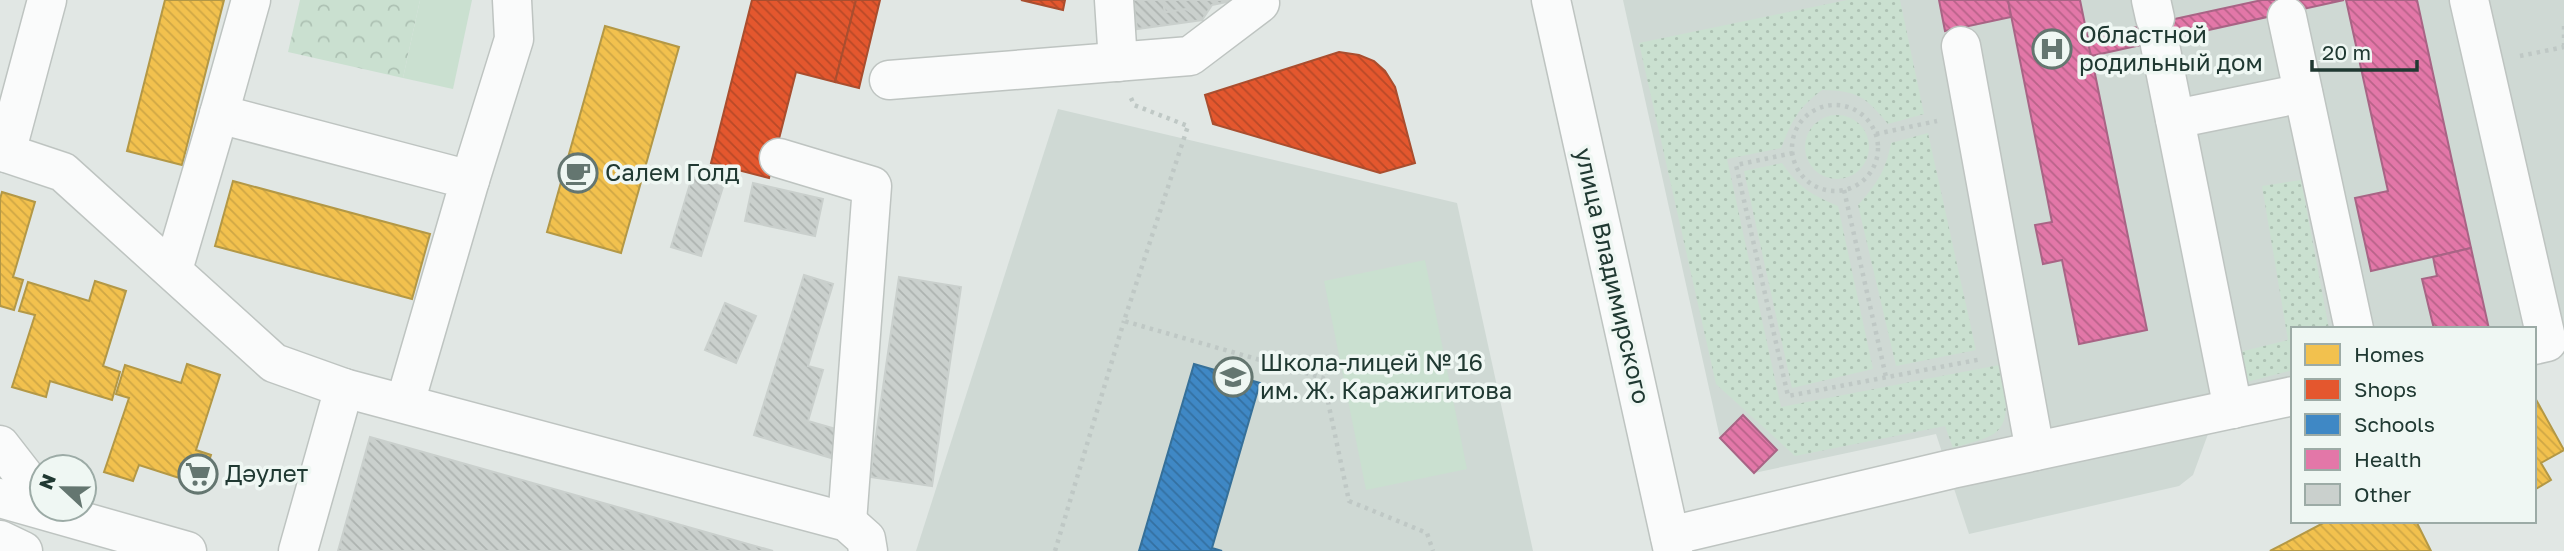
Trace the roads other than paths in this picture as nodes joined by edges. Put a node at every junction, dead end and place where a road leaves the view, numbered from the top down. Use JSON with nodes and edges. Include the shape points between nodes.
{"nodes":[{"id":1,"x":47,"y":0,"type":"edge"},
{"id":2,"x":251,"y":0,"type":"edge"},
{"id":3,"x":512,"y":0,"type":"edge"},
{"id":4,"x":1114,"y":0,"type":"edge"},
{"id":5,"x":1551,"y":0,"type":"edge"},
{"id":6,"x":2469,"y":0,"type":"edge"},
{"id":7,"x":1264,"y":1,"type":"edge"},
{"id":8,"x":2287,"y":17,"type":"dead end"},
{"id":9,"x":2155,"y":21,"type":"edge"},
{"id":10,"x":1961,"y":46,"type":"dead end"},
{"id":11,"x":1118,"y":62,"type":"junction"},
{"id":12,"x":889,"y":80,"type":"dead end"},
{"id":13,"x":2303,"y":93,"type":"junction"},
{"id":14,"x":219,"y":114,"type":"junction"},
{"id":15,"x":2175,"y":119,"type":"junction"},
{"id":16,"x":3,"y":152,"type":"edge"},
{"id":17,"x":779,"y":158,"type":"dead end"},
{"id":18,"x":470,"y":180,"type":"junction"},
{"id":19,"x":173,"y":271,"type":"junction"},
{"id":20,"x":2354,"y":327,"type":"edge"},
{"id":21,"x":2548,"y":341,"type":"edge"},
{"id":22,"x":344,"y":388,"type":"junction"},
{"id":23,"x":2291,"y":396,"type":"edge"},
{"id":24,"x":405,"y":403,"type":"junction"},
{"id":25,"x":2233,"y":409,"type":"junction"},
{"id":26,"x":0,"y":444,"type":"edge"},
{"id":27,"x":2035,"y":451,"type":"junction"},
{"id":28,"x":28,"y":481,"type":"edge"},
{"id":29,"x":0,"y":498,"type":"edge"},
{"id":30,"x":28,"y":503,"type":"edge"},
{"id":31,"x":98,"y":523,"type":"edge"},
{"id":32,"x":858,"y":537,"type":"edge"},
{"id":33,"x":0,"y":540,"type":"edge"},
{"id":34,"x":1672,"y":543,"type":"edge"},
{"id":35,"x":23,"y":551,"type":"edge"},
{"id":36,"x":187,"y":551,"type":"edge"},
{"id":37,"x":298,"y":551,"type":"edge"}],
"edges":[{"from":1,"to":16,"type":"street"},
{"from":2,"to":14,"type":"street"},
{"from":3,"to":18,"type":"street","via":[[514,39]]},
{"from":4,"to":11,"type":"street"},
{"from":5,"to":34,"type":"street","name":"улица Владимирского"},
{"from":6,"to":21,"type":"street"},
{"from":7,"to":11,"type":"street","via":[[1190,56]]},
{"from":8,"to":13,"type":"street"},
{"from":9,"to":15,"type":"street"},
{"from":10,"to":27,"type":"street"},
{"from":11,"to":12,"type":"street"},
{"from":13,"to":15,"type":"street"},
{"from":13,"to":20,"type":"street"},
{"from":14,"to":18,"type":"street"},
{"from":14,"to":19,"type":"street"},
{"from":15,"to":25,"type":"street"},
{"from":16,"to":19,"type":"street","via":[[63,172]]},
{"from":17,"to":32,"type":"street","via":[[872,186]]},
{"from":18,"to":24,"type":"street"},
{"from":19,"to":22,"type":"street","via":[[274,363]]},
{"from":22,"to":24,"type":"street"},
{"from":22,"to":37,"type":"street"},
{"from":23,"to":25,"type":"street"},
{"from":24,"to":32,"type":"street"},
{"from":25,"to":27,"type":"street"},
{"from":26,"to":28,"type":"street"},
{"from":27,"to":34,"type":"street"},
{"from":29,"to":30,"type":"street"},
{"from":31,"to":36,"type":"street"},
{"from":33,"to":35,"type":"street"}]}
